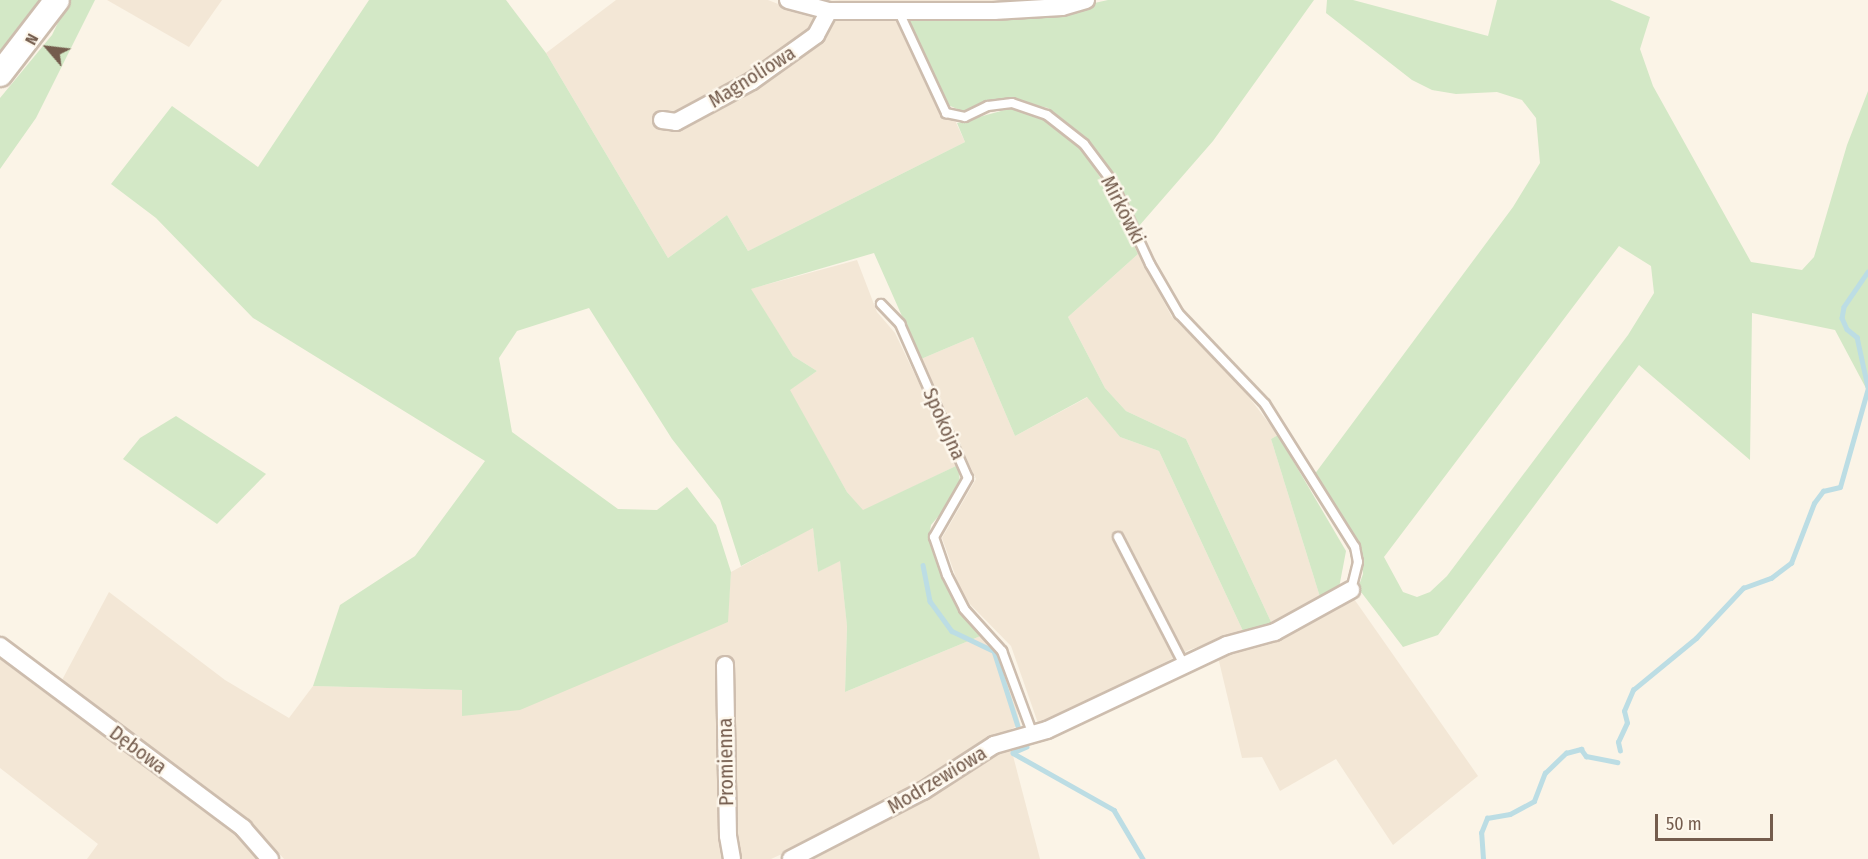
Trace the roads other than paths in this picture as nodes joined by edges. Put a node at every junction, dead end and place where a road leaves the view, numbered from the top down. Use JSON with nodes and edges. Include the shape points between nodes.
{"nodes":[{"id":1,"x":57,"y":0,"type":"edge"},
{"id":2,"x":788,"y":0,"type":"edge"},
{"id":3,"x":1086,"y":0,"type":"edge"},
{"id":4,"x":898,"y":10,"type":"junction"},
{"id":5,"x":829,"y":11,"type":"junction"},
{"id":6,"x":0,"y":74,"type":"edge"},
{"id":7,"x":662,"y":120,"type":"dead end"},
{"id":8,"x":881,"y":304,"type":"dead end"},
{"id":9,"x":1118,"y":537,"type":"dead end"},
{"id":10,"x":1351,"y":590,"type":"joint"},
{"id":11,"x":0,"y":646,"type":"edge"},
{"id":12,"x":725,"y":665,"type":"dead end"},
{"id":13,"x":1184,"y":665,"type":"junction"},
{"id":14,"x":1033,"y":735,"type":"junction"},
{"id":15,"x":270,"y":859,"type":"edge"},
{"id":16,"x":732,"y":859,"type":"edge"},
{"id":17,"x":791,"y":859,"type":"edge"}],
"edges":[{"from":1,"to":6,"type":"street"},
{"from":2,"to":5,"type":"street"},
{"from":3,"to":4,"type":"street","via":[[1062,7],[994,11]]},
{"from":4,"to":5,"type":"street"},
{"from":4,"to":10,"type":"lane","name":"Mirkówki","via":[[946,113],[965,117],[988,106],[1012,103],[1047,114],[1084,144],[1111,180],[1179,314],[1265,404],[1355,547],[1358,562]]},
{"from":5,"to":7,"type":"street","name":"Magnoliowa","via":[[816,35],[752,81],[676,122]]},
{"from":8,"to":14,"type":"lane","name":"Spokojna","via":[[900,324],[968,478],[934,537],[944,566],[964,609],[1002,651]]},
{"from":9,"to":13,"type":"lane"},
{"from":10,"to":13,"type":"street","name":"Modrzewiowa","via":[[1275,632],[1227,645]]},
{"from":11,"to":15,"type":"street","name":"Dębowa","via":[[243,828]]},
{"from":12,"to":16,"type":"street","name":"Promienna","via":[[728,836]]},
{"from":13,"to":14,"type":"street","name":"Modrzewiowa"},
{"from":14,"to":17,"type":"street","name":"Modrzewiowa","via":[[994,745],[923,791]]}]}
